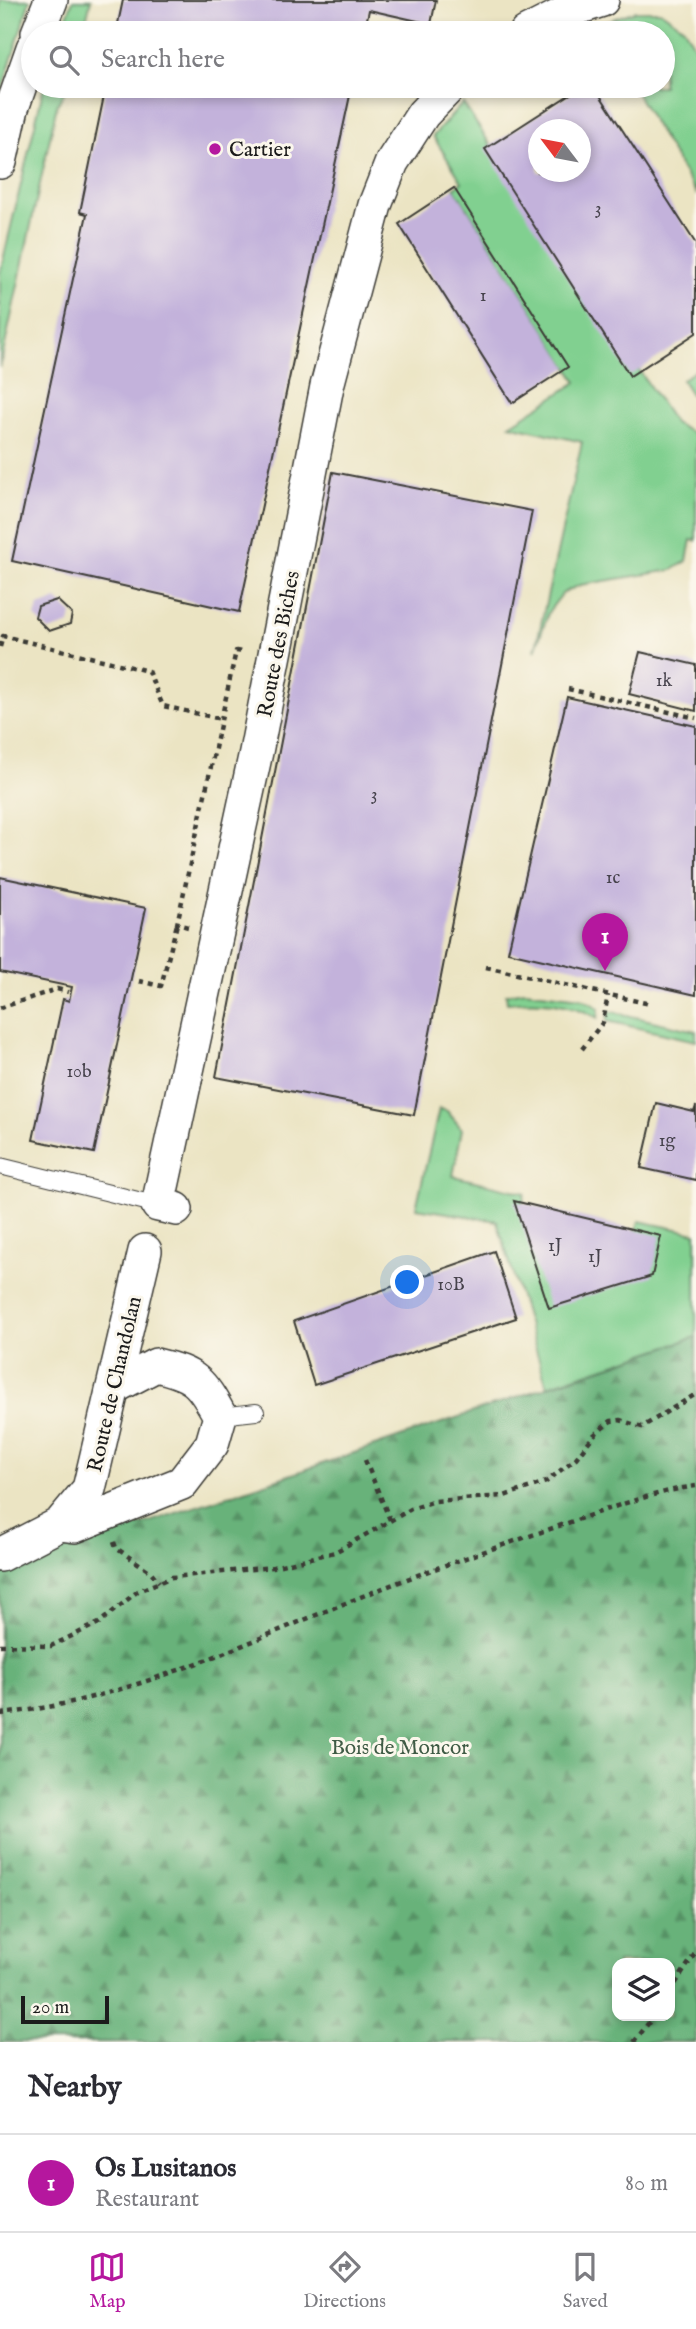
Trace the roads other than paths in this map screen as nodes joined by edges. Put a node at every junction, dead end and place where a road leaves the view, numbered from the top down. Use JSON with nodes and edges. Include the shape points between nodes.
{"nodes":[{"id":1,"x":51,"y":0,"type":"edge"},
{"id":2,"x":602,"y":0,"type":"edge"},
{"id":3,"x":43,"y":21,"type":"edge"},
{"id":4,"x":549,"y":21,"type":"edge"},
{"id":5,"x":21,"y":82,"type":"edge"},
{"id":6,"x":438,"y":98,"type":"edge"},
{"id":7,"x":0,"y":162,"type":"edge"},
{"id":8,"x":0,"y":1166,"type":"edge"},
{"id":9,"x":167,"y":1207,"type":"joint"},
{"id":10,"x":145,"y":1251,"type":"dead end"},
{"id":11,"x":114,"y":1387,"type":"junction"},
{"id":12,"x":256,"y":1412,"type":"dead end"},
{"id":13,"x":220,"y":1416,"type":"junction"},
{"id":14,"x":60,"y":1524,"type":"junction"},
{"id":15,"x":0,"y":1555,"type":"edge"}],
"edges":[{"from":1,"to":3,"type":"street"},
{"from":2,"to":4,"type":"street"},
{"from":5,"to":7,"type":"street"},
{"from":6,"to":9,"type":"street","name":"Route des Biches","via":[[392,162],[375,205],[327,386]]},
{"from":8,"to":9,"type":"lane"},
{"from":10,"to":11,"type":"street","name":"Route de Chandolan"},
{"from":11,"to":13,"type":"street","via":[[156,1365],[185,1372],[202,1383]]},
{"from":11,"to":14,"type":"street","name":"Route de Chandolan","via":[[89,1489]]},
{"from":12,"to":13,"type":"lane"},
{"from":13,"to":14,"type":"street","via":[[212,1444],[182,1483],[75,1526]]},
{"from":14,"to":15,"type":"street","name":"Route de Chandolan"}]}
